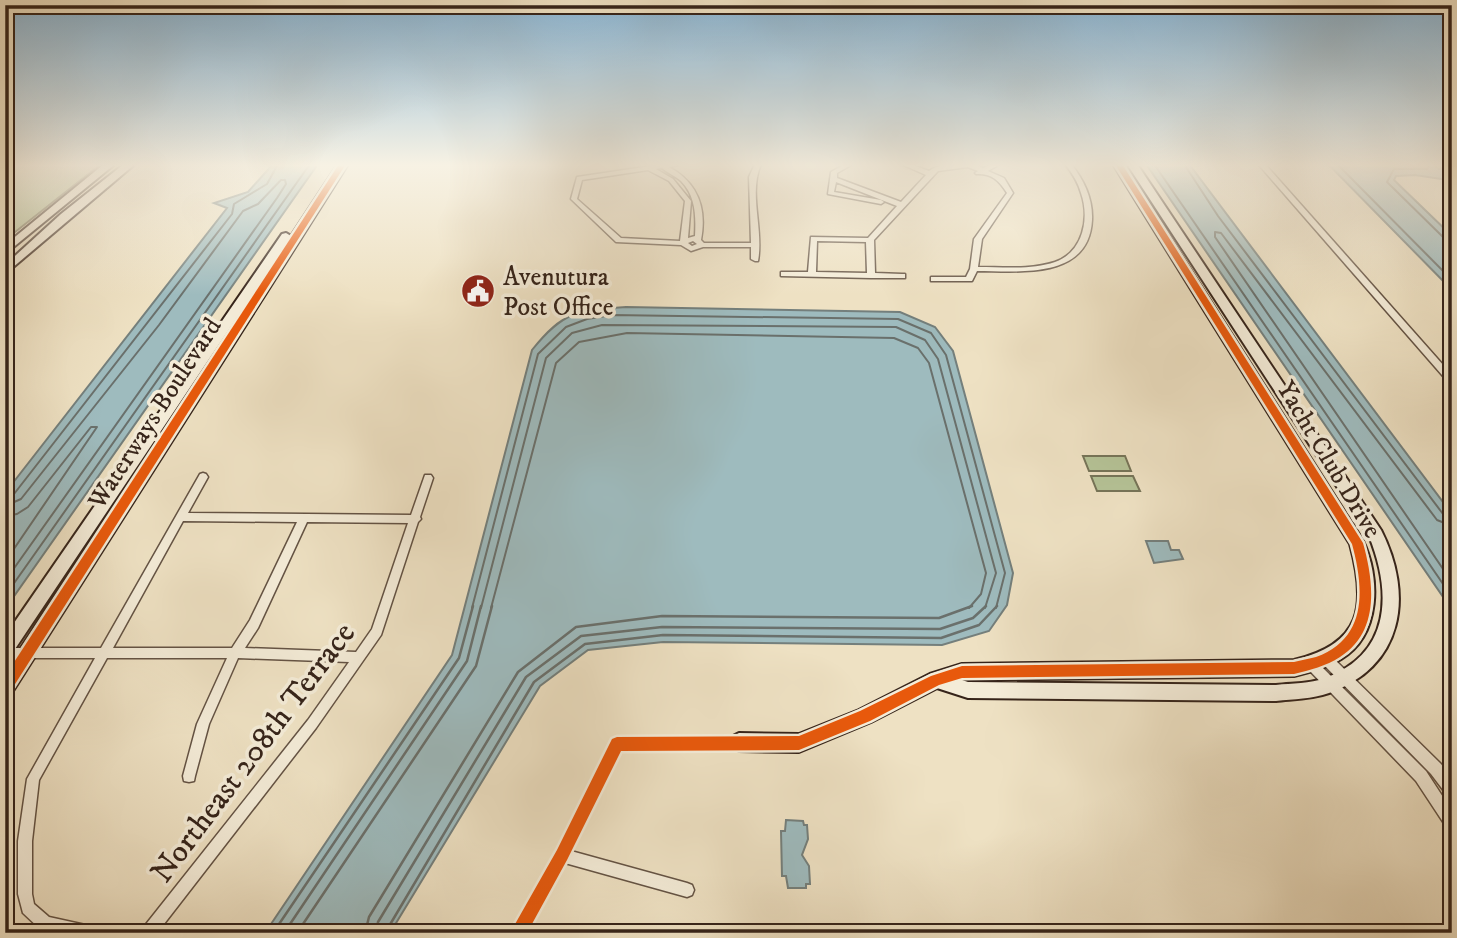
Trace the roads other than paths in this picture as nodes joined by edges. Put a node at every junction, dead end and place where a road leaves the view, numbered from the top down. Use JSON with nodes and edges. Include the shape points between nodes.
{"nodes":[{"id":1,"x":57,"y":208,"type":"edge"},
{"id":2,"x":75,"y":208,"type":"edge"},
{"id":3,"x":303,"y":208,"type":"edge"},
{"id":4,"x":315,"y":208,"type":"edge"},
{"id":5,"x":584,"y":208,"type":"edge"},
{"id":6,"x":687,"y":208,"type":"edge"},
{"id":7,"x":700,"y":208,"type":"edge"},
{"id":8,"x":753,"y":208,"type":"edge"},
{"id":9,"x":899,"y":208,"type":"edge"},
{"id":10,"x":1000,"y":208,"type":"edge"},
{"id":11,"x":1090,"y":208,"type":"edge"},
{"id":12,"x":1146,"y":208,"type":"edge"},
{"id":13,"x":1161,"y":208,"type":"edge"},
{"id":14,"x":1300,"y":208,"type":"edge"},
{"id":15,"x":870,"y":240,"type":"junction"},
{"id":16,"x":684,"y":242,"type":"junction"},
{"id":17,"x":700,"y":242,"type":"junction"},
{"id":18,"x":755,"y":245,"type":"junction"},
{"id":19,"x":5,"y":251,"type":"edge"},
{"id":20,"x":755,"y":259,"type":"dead end"},
{"id":21,"x":8,"y":266,"type":"edge"},
{"id":22,"x":974,"y":269,"type":"junction"},
{"id":23,"x":784,"y":274,"type":"dead end"},
{"id":24,"x":812,"y":275,"type":"junction"},
{"id":25,"x":871,"y":276,"type":"junction"},
{"id":26,"x":902,"y":276,"type":"dead end"},
{"id":27,"x":934,"y":279,"type":"dead end"},
{"id":28,"x":1452,"y":382,"type":"edge"},
{"id":29,"x":203,"y":477,"type":"dead end"},
{"id":30,"x":428,"y":478,"type":"dead end"},
{"id":31,"x":180,"y":517,"type":"junction"},
{"id":32,"x":304,"y":518,"type":"junction"},
{"id":33,"x":416,"y":519,"type":"junction"},
{"id":34,"x":5,"y":651,"type":"edge"},
{"id":35,"x":28,"y":652,"type":"junction"},
{"id":36,"x":235,"y":653,"type":"junction"},
{"id":37,"x":101,"y":654,"type":"junction"},
{"id":38,"x":359,"y":657,"type":"junction"},
{"id":39,"x":1320,"y":663,"type":"junction"},
{"id":40,"x":936,"y":680,"type":"junction"},
{"id":41,"x":1337,"y":681,"type":"junction"},
{"id":42,"x":5,"y":688,"type":"edge"},
{"id":43,"x":739,"y":742,"type":"joint"},
{"id":44,"x":1436,"y":769,"type":"junction"},
{"id":45,"x":189,"y":776,"type":"dead end"},
{"id":46,"x":1422,"y":776,"type":"junction"},
{"id":47,"x":1452,"y":790,"type":"edge"},
{"id":48,"x":1452,"y":822,"type":"edge"},
{"id":49,"x":562,"y":855,"type":"junction"},
{"id":50,"x":687,"y":891,"type":"dead end"},
{"id":51,"x":90,"y":933,"type":"edge"},
{"id":52,"x":148,"y":933,"type":"edge"},
{"id":53,"x":517,"y":933,"type":"edge"}],
"edges":[{"from":1,"to":19,"type":"street"},
{"from":2,"to":21,"type":"street"},
{"from":3,"to":34,"type":"street","name":"Waterways Boulevard"},
{"from":4,"to":35,"type":"street","name":"Waterways Boulevard"},
{"from":5,"to":16,"type":"street","via":[[619,240]]},
{"from":6,"to":16,"type":"street"},
{"from":7,"to":17,"type":"street"},
{"from":8,"to":18,"type":"street"},
{"from":9,"to":15,"type":"street"},
{"from":10,"to":22,"type":"street","via":[[978,239]]},
{"from":11,"to":22,"type":"street","via":[[1086,242],[1053,267]]},
{"from":12,"to":39,"type":"street","name":"Yacht Club Drive","via":[[1357,543],[1366,576],[1365,617],[1357,633]]},
{"from":13,"to":41,"type":"street","name":"Yacht Club Drive","via":[[1383,549],[1393,586],[1390,624],[1372,655]]},
{"from":14,"to":28,"type":"street"},
{"from":15,"to":24,"type":"street","via":[[814,239]]},
{"from":15,"to":25,"type":"street"},
{"from":16,"to":17,"type":"street","via":[[691,249]]},
{"from":17,"to":18,"type":"street"},
{"from":18,"to":20,"type":"street"},
{"from":22,"to":27,"type":"street","via":[[969,279]]},
{"from":23,"to":24,"type":"street"},
{"from":24,"to":25,"type":"street"},
{"from":25,"to":26,"type":"street"},
{"from":29,"to":31,"type":"street"},
{"from":30,"to":33,"type":"street","name":"Northeast 208th Terrace"},
{"from":31,"to":32,"type":"street"},
{"from":31,"to":37,"type":"street"},
{"from":32,"to":33,"type":"street"},
{"from":32,"to":36,"type":"street","via":[[254,624]]},
{"from":33,"to":38,"type":"street","name":"Northeast 208th Terrace","via":[[377,632]]},
{"from":34,"to":35,"type":"street"},
{"from":35,"to":37,"type":"street"},
{"from":35,"to":42,"type":"street","name":"Waterways Boulevard"},
{"from":36,"to":37,"type":"street"},
{"from":36,"to":38,"type":"street"},
{"from":36,"to":45,"type":"street","via":[[202,724]]},
{"from":37,"to":51,"type":"street","via":[[33,779],[25,841],[28,908],[45,924]]},
{"from":38,"to":52,"type":"street","name":"Northeast 208th Terrace"},
{"from":39,"to":40,"type":"street","via":[[1272,668],[962,672]]},
{"from":39,"to":41,"type":"street"},
{"from":40,"to":41,"type":"street","name":"Yacht Club Drive","via":[[968,690],[1188,694],[1276,694]]},
{"from":40,"to":43,"type":"street","via":[[799,743]]},
{"from":41,"to":44,"type":"street"},
{"from":41,"to":46,"type":"street"},
{"from":43,"to":49,"type":"street","via":[[617,744]]},
{"from":44,"to":46,"type":"street"},
{"from":44,"to":47,"type":"street"},
{"from":46,"to":48,"type":"street"},
{"from":49,"to":50,"type":"street"},
{"from":49,"to":53,"type":"street"}]}
